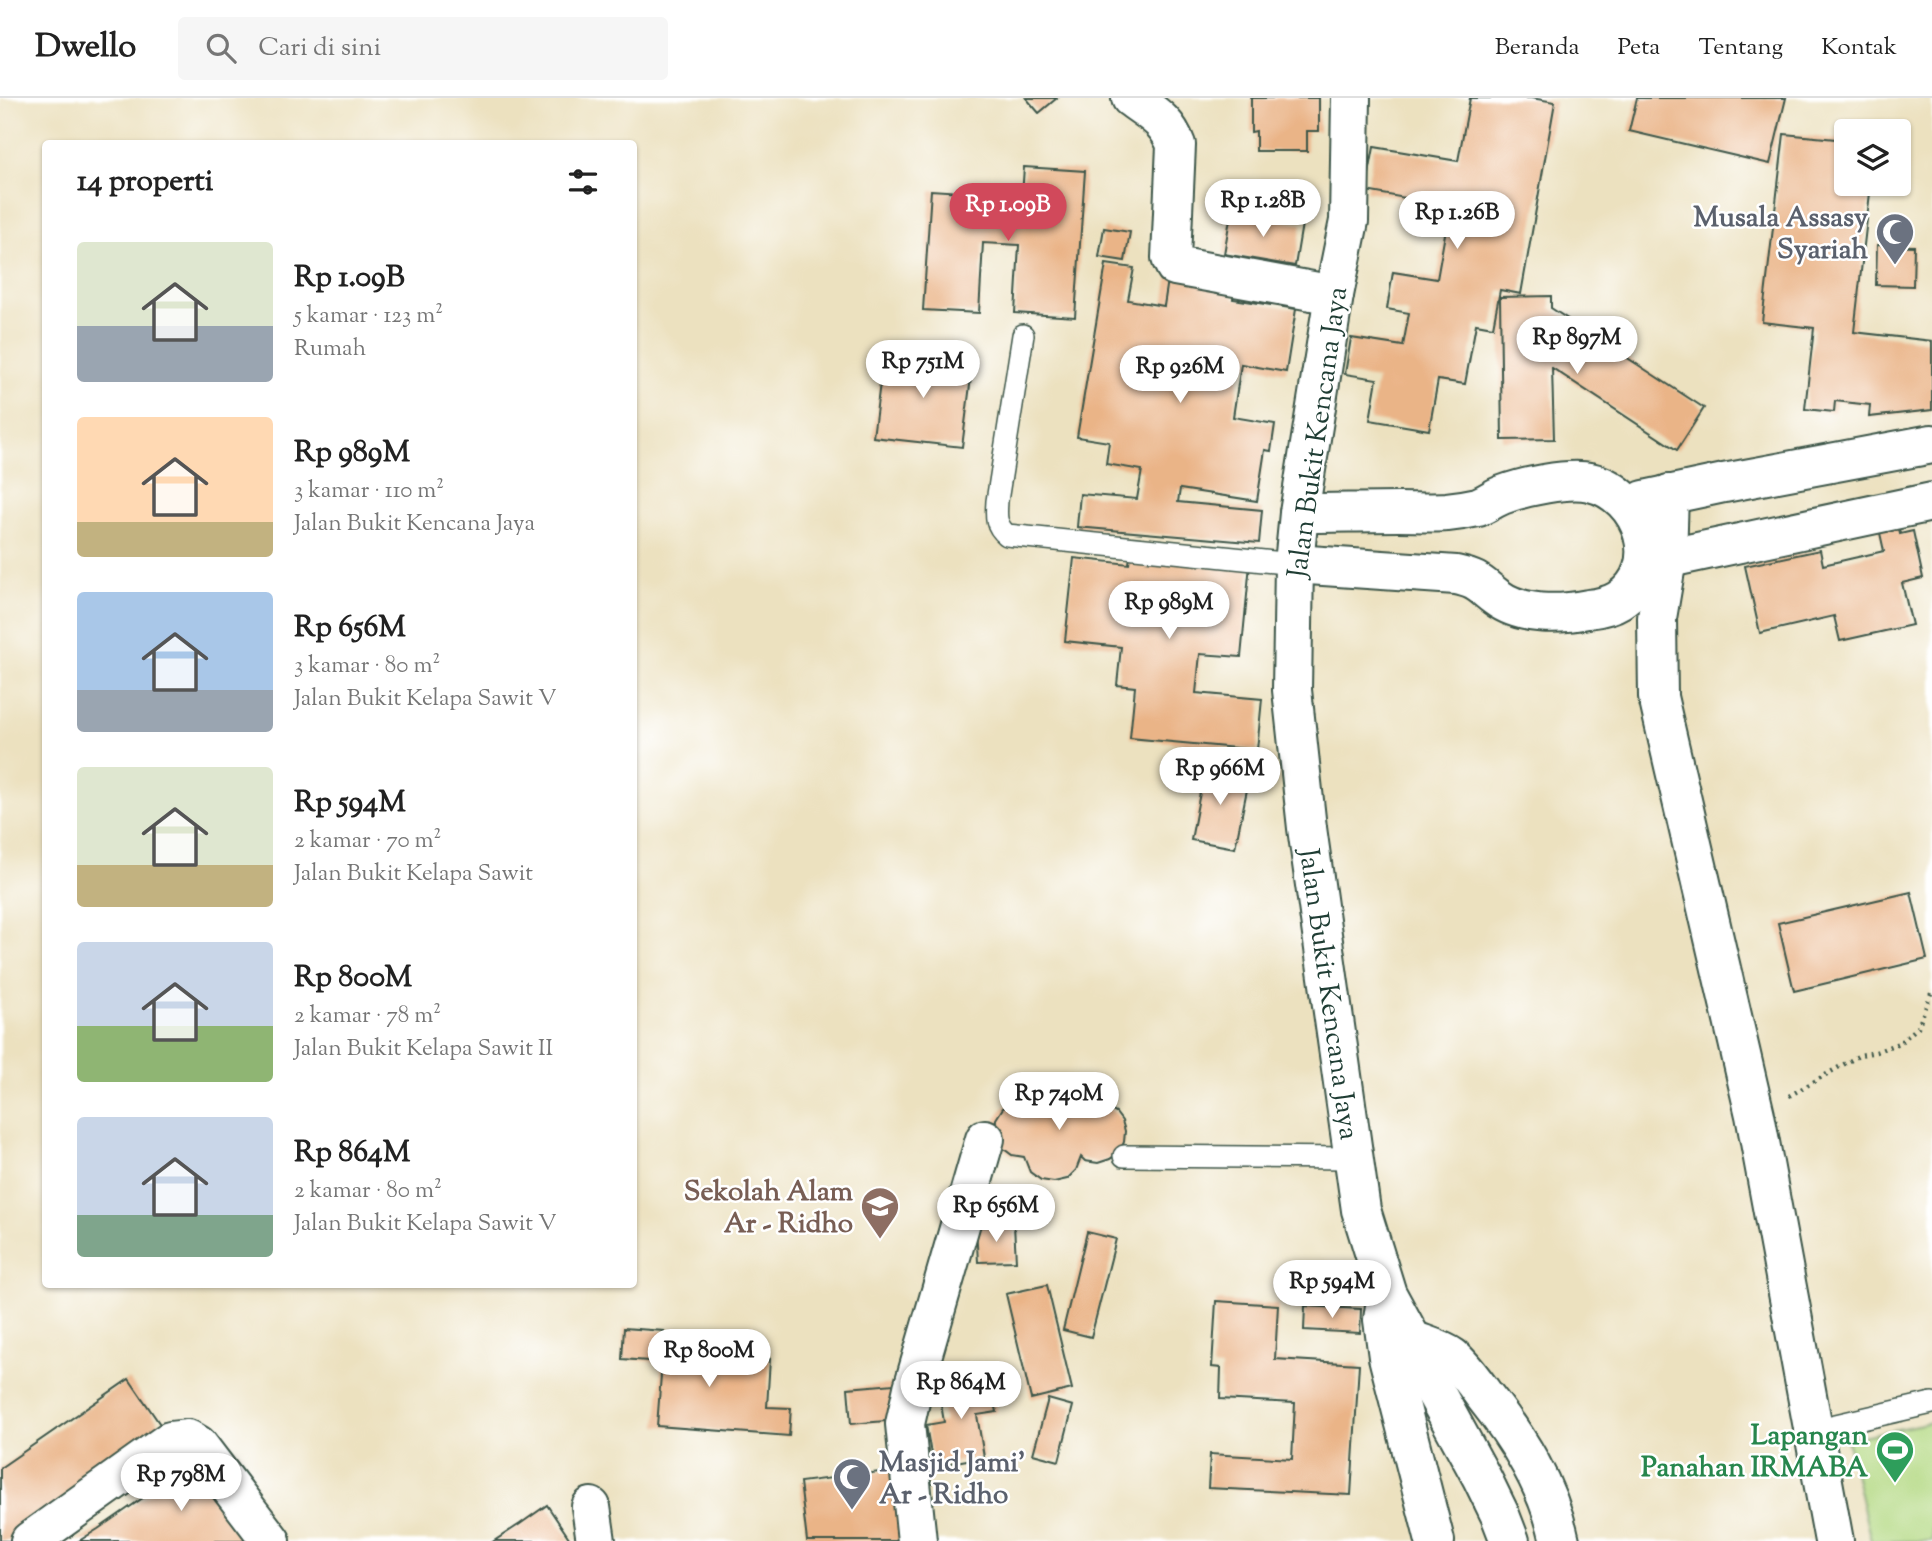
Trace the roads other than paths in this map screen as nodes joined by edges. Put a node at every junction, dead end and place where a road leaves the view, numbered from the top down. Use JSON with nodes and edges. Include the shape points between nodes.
{"nodes":[{"id":1,"x":1131,"y":98,"type":"edge"},
{"id":2,"x":1351,"y":98,"type":"edge"},
{"id":3,"x":1335,"y":295,"type":"junction"},
{"id":4,"x":1023,"y":335,"type":"dead end"},
{"id":5,"x":1932,"y":444,"type":"edge"},
{"id":6,"x":1847,"y":460,"type":"junction"},
{"id":7,"x":1669,"y":494,"type":"junction"},
{"id":8,"x":1932,"y":502,"type":"edge"},
{"id":9,"x":1629,"y":504,"type":"junction"},
{"id":10,"x":1299,"y":513,"type":"junction"},
{"id":11,"x":1859,"y":518,"type":"junction"},
{"id":12,"x":1656,"y":561,"type":"junction"},
{"id":13,"x":1294,"y":564,"type":"junction"},
{"id":14,"x":985,"y":1139,"type":"dead end"},
{"id":15,"x":1124,"y":1156,"type":"dead end"},
{"id":16,"x":1353,"y":1158,"type":"junction"},
{"id":17,"x":1387,"y":1294,"type":"junction"},
{"id":18,"x":1412,"y":1340,"type":"junction"},
{"id":19,"x":1932,"y":1403,"type":"edge"},
{"id":20,"x":1814,"y":1430,"type":"junction"},
{"id":21,"x":30,"y":1541,"type":"edge"},
{"id":22,"x":271,"y":1541,"type":"edge"},
{"id":23,"x":916,"y":1541,"type":"edge"},
{"id":24,"x":1435,"y":1541,"type":"edge"},
{"id":25,"x":1510,"y":1541,"type":"edge"},
{"id":26,"x":1560,"y":1541,"type":"edge"},
{"id":27,"x":1834,"y":1541,"type":"edge"}],
"edges":[{"from":1,"to":3,"type":"street","via":[[1162,120],[1176,145],[1171,258],[1175,266]]},
{"from":2,"to":3,"type":"street","name":"Jalan Bukit Kencana Jaya","via":[[1349,221]]},
{"from":3,"to":10,"type":"street","name":"Jalan Bukit Kencana Jaya"},
{"from":4,"to":13,"type":"lane","via":[[997,501],[1001,530],[1007,535]]},
{"from":5,"to":6,"type":"street"},
{"from":6,"to":7,"type":"street"},
{"from":6,"to":11,"type":"street"},
{"from":7,"to":9,"type":"street"},
{"from":7,"to":12,"type":"street"},
{"from":8,"to":11,"type":"street"},
{"from":9,"to":10,"type":"street","via":[[1589,481],[1571,481],[1533,486],[1480,506],[1447,512]]},
{"from":9,"to":12,"type":"street"},
{"from":10,"to":13,"type":"street","name":"Jalan Bukit Kencana Jaya"},
{"from":11,"to":12,"type":"street"},
{"from":12,"to":13,"type":"street","via":[[1618,601],[1562,612],[1513,607],[1474,579],[1456,575]]},
{"from":12,"to":20,"type":"street","via":[[1658,697],[1755,1115]]},
{"from":13,"to":16,"type":"street","name":"Jalan Bukit Kencana Jaya","via":[[1292,690]]},
{"from":14,"to":23,"type":"street","via":[[905,1424]]},
{"from":15,"to":16,"type":"lane"},
{"from":16,"to":17,"type":"street","name":"Jalan Bukit Kencana Jaya","via":[[1361,1210]]},
{"from":17,"to":18,"type":"street","name":"Jalan Bukit Kencana Jaya"},
{"from":17,"to":24,"type":"street","via":[[1383,1321],[1388,1357]]},
{"from":18,"to":25,"type":"street","name":"Jalan Bukit Kencana Jaya"},
{"from":18,"to":26,"type":"street","via":[[1450,1356],[1502,1418],[1552,1508]]},
{"from":19,"to":20,"type":"lane"},
{"from":20,"to":27,"type":"street"},
{"from":21,"to":22,"type":"street","via":[[170,1441],[188,1439],[198,1445]]}]}
